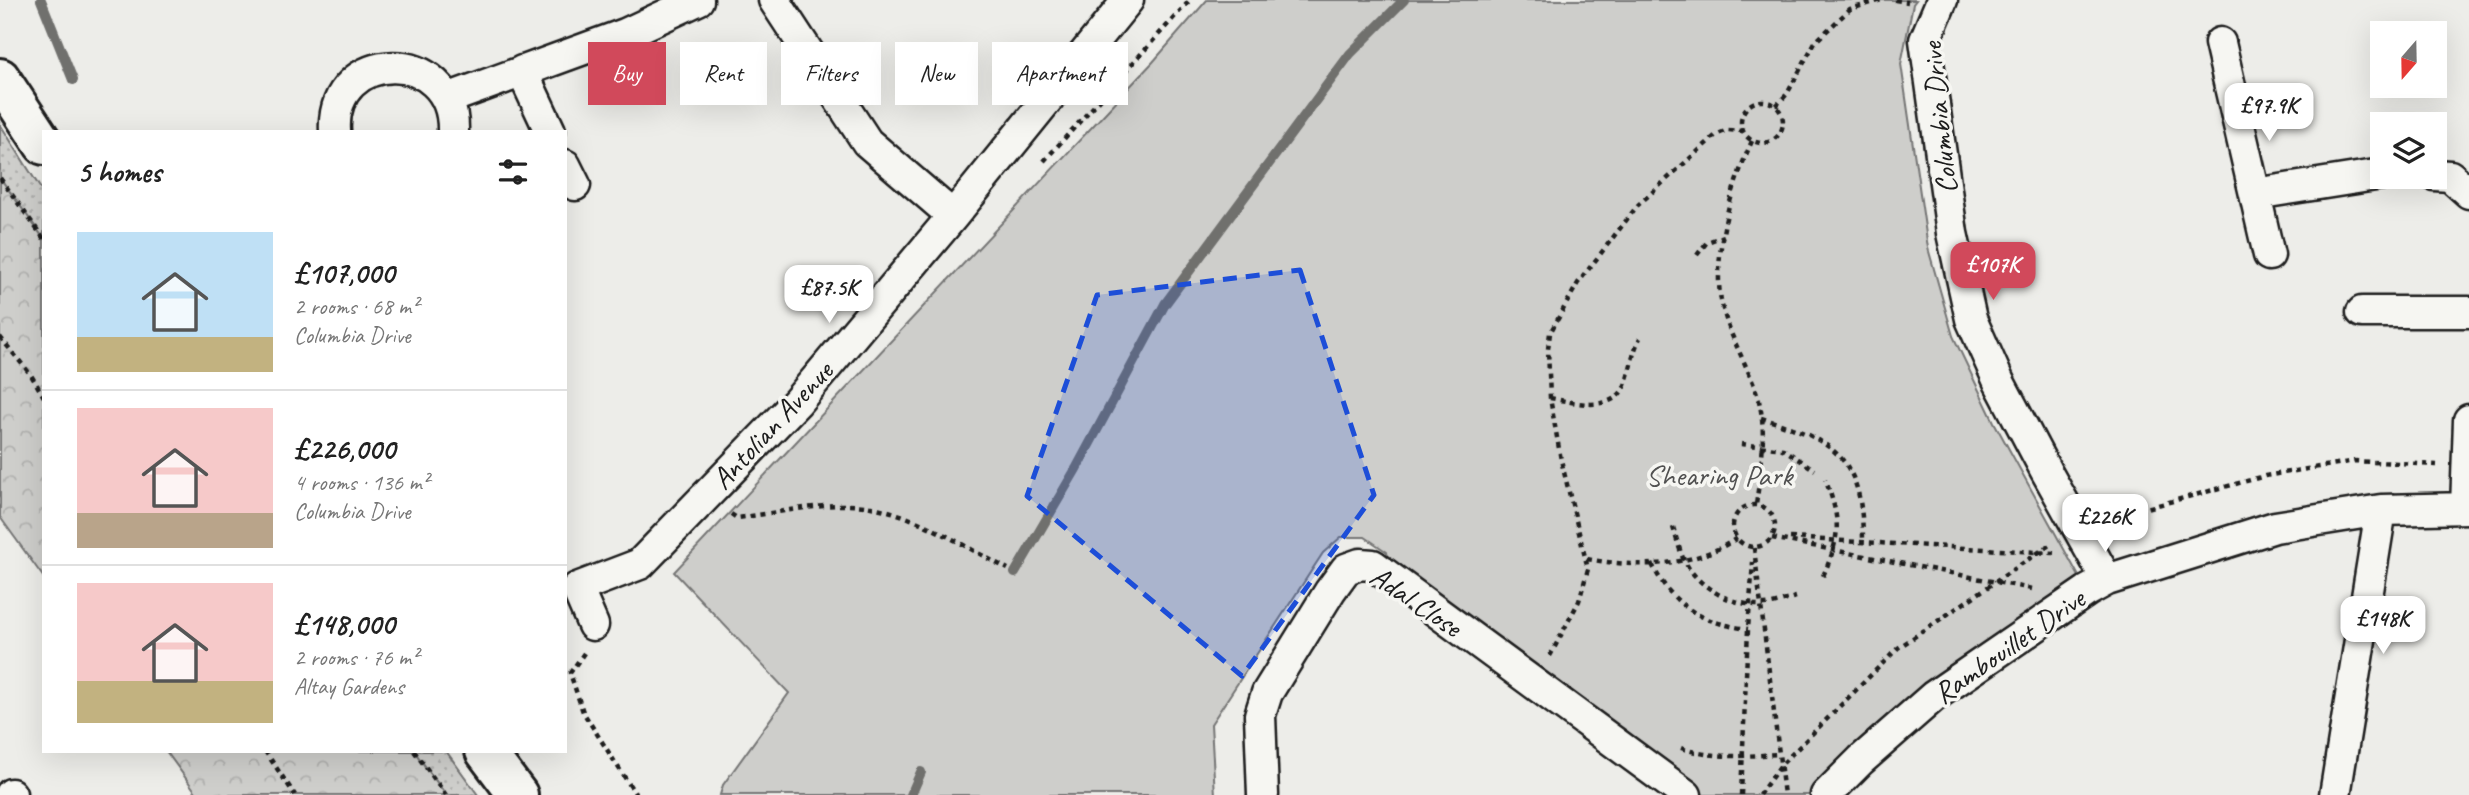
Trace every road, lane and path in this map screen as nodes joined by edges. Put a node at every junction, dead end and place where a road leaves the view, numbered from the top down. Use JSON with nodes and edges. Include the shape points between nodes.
{"nodes":[{"id":1,"x":698,"y":0,"type":"edge"},
{"id":2,"x":774,"y":0,"type":"edge"},
{"id":3,"x":1128,"y":0,"type":"edge"},
{"id":4,"x":1882,"y":0,"type":"edge"},
{"id":5,"x":1942,"y":0,"type":"edge"},
{"id":6,"x":2220,"y":43,"type":"dead end"},
{"id":7,"x":522,"y":71,"type":"junction"},
{"id":8,"x":0,"y":78,"type":"edge"},
{"id":9,"x":447,"y":99,"type":"junction"},
{"id":10,"x":1776,"y":106,"type":"junction"},
{"id":11,"x":335,"y":130,"type":"edge"},
{"id":12,"x":453,"y":130,"type":"edge"},
{"id":13,"x":550,"y":130,"type":"edge"},
{"id":14,"x":1742,"y":131,"type":"junction"},
{"id":15,"x":1752,"y":141,"type":"junction"},
{"id":16,"x":42,"y":142,"type":"edge"},
{"id":17,"x":2370,"y":176,"type":"edge"},
{"id":18,"x":2447,"y":176,"type":"edge"},
{"id":19,"x":0,"y":178,"type":"edge"},
{"id":20,"x":2469,"y":193,"type":"edge"},
{"id":21,"x":2255,"y":194,"type":"junction"},
{"id":22,"x":953,"y":216,"type":"junction"},
{"id":23,"x":42,"y":236,"type":"edge"},
{"id":24,"x":1724,"y":236,"type":"junction"},
{"id":25,"x":1697,"y":254,"type":"dead end"},
{"id":26,"x":2269,"y":255,"type":"dead end"},
{"id":27,"x":2362,"y":312,"type":"dead end"},
{"id":28,"x":2469,"y":313,"type":"edge"},
{"id":29,"x":0,"y":337,"type":"edge"},
{"id":30,"x":1640,"y":338,"type":"dead end"},
{"id":31,"x":42,"y":394,"type":"edge"},
{"id":32,"x":1550,"y":398,"type":"junction"},
{"id":33,"x":1761,"y":418,"type":"junction"},
{"id":34,"x":2469,"y":420,"type":"edge"},
{"id":35,"x":1741,"y":444,"type":"dead end"},
{"id":36,"x":1762,"y":445,"type":"junction"},
{"id":37,"x":1815,"y":470,"type":"dead end"},
{"id":38,"x":1825,"y":479,"type":"dead end"},
{"id":39,"x":1756,"y":505,"type":"junction"},
{"id":40,"x":2468,"y":508,"type":"edge"},
{"id":41,"x":2381,"y":510,"type":"junction"},
{"id":42,"x":729,"y":512,"type":"dead end"},
{"id":43,"x":1673,"y":527,"type":"dead end"},
{"id":44,"x":1737,"y":538,"type":"junction"},
{"id":45,"x":1772,"y":538,"type":"junction"},
{"id":46,"x":1836,"y":540,"type":"junction"},
{"id":47,"x":1863,"y":542,"type":"junction"},
{"id":48,"x":1755,"y":548,"type":"junction"},
{"id":49,"x":1834,"y":550,"type":"junction"},
{"id":50,"x":2058,"y":553,"type":"dead end"},
{"id":51,"x":1587,"y":559,"type":"junction"},
{"id":52,"x":1684,"y":560,"type":"junction"},
{"id":53,"x":1652,"y":564,"type":"junction"},
{"id":54,"x":1008,"y":569,"type":"dead end"},
{"id":55,"x":1823,"y":576,"type":"dead end"},
{"id":56,"x":571,"y":578,"type":"edge"},
{"id":57,"x":2107,"y":580,"type":"junction"},
{"id":58,"x":1796,"y":597,"type":"dead end"},
{"id":59,"x":2078,"y":598,"type":"junction"},
{"id":60,"x":1750,"y":604,"type":"junction"},
{"id":61,"x":1761,"y":606,"type":"junction"},
{"id":62,"x":1748,"y":629,"type":"junction"},
{"id":63,"x":592,"y":634,"type":"joint"},
{"id":64,"x":1544,"y":667,"type":"dead end"},
{"id":65,"x":1675,"y":746,"type":"dead end"},
{"id":66,"x":266,"y":753,"type":"edge"},
{"id":67,"x":415,"y":753,"type":"edge"},
{"id":68,"x":487,"y":753,"type":"edge"},
{"id":69,"x":1779,"y":754,"type":"junction"},
{"id":70,"x":1742,"y":756,"type":"junction"},
{"id":71,"x":295,"y":795,"type":"edge"},
{"id":72,"x":446,"y":795,"type":"edge"},
{"id":73,"x":519,"y":795,"type":"edge"},
{"id":74,"x":636,"y":795,"type":"edge"},
{"id":75,"x":1263,"y":795,"type":"edge"},
{"id":76,"x":1686,"y":795,"type":"edge"},
{"id":77,"x":1741,"y":795,"type":"edge"},
{"id":78,"x":1784,"y":795,"type":"edge"},
{"id":79,"x":1826,"y":795,"type":"edge"},
{"id":80,"x":2335,"y":795,"type":"edge"}],
"edges":[{"from":1,"to":7,"type":"street","via":[[625,34]]},
{"from":2,"to":22,"type":"street","via":[[867,142]]},
{"from":3,"to":22,"type":"street","name":"Antolian Avenue"},
{"from":4,"to":10,"type":"path","via":[[1850,9],[1815,42]]},
{"from":5,"to":57,"type":"street","name":"Columbia Drive","via":[[1925,40],[1952,233],[1971,319],[1999,382]]},
{"from":6,"to":21,"type":"street"},
{"from":7,"to":9,"type":"street"},
{"from":7,"to":13,"type":"street"},
{"from":8,"to":16,"type":"street"},
{"from":9,"to":11,"type":"street","via":[[436,83],[420,72],[402,66],[383,67],[350,86],[339,101]]},
{"from":9,"to":12,"type":"street"},
{"from":10,"to":14,"type":"path","via":[[1759,101],[1749,106],[1741,117]]},
{"from":10,"to":15,"type":"path","via":[[1783,122],[1779,136],[1767,143]]},
{"from":14,"to":15,"type":"path"},
{"from":14,"to":32,"type":"path","via":[[1716,135],[1678,167],[1638,205],[1578,283],[1550,333]]},
{"from":15,"to":24,"type":"path","via":[[1729,205]]},
{"from":17,"to":21,"type":"street"},
{"from":18,"to":20,"type":"street"},
{"from":19,"to":23,"type":"path"},
{"from":21,"to":26,"type":"street"},
{"from":22,"to":56,"type":"street","name":"Antolian Avenue","via":[[797,402],[640,564]]},
{"from":24,"to":25,"type":"path","via":[[1707,242]]},
{"from":24,"to":33,"type":"path","via":[[1719,282],[1726,320],[1756,390]]},
{"from":27,"to":28,"type":"street"},
{"from":29,"to":31,"type":"path"},
{"from":30,"to":32,"type":"path","via":[[1624,388],[1614,399],[1591,404]]},
{"from":32,"to":51,"type":"path"},
{"from":33,"to":36,"type":"path"},
{"from":33,"to":47,"type":"path","via":[[1800,429],[1826,443],[1845,463],[1863,512]]},
{"from":34,"to":40,"type":"street"},
{"from":35,"to":36,"type":"path"},
{"from":36,"to":37,"type":"path","via":[[1783,449]]},
{"from":36,"to":39,"type":"path"},
{"from":38,"to":46,"type":"path","via":[[1837,513]]},
{"from":39,"to":44,"type":"path","via":[[1737,513],[1732,526]]},
{"from":39,"to":45,"type":"path","via":[[1773,517]]},
{"from":40,"to":41,"type":"street","name":"Rambouillet Drive"},
{"from":41,"to":57,"type":"street","name":"Rambouillet Drive","via":[[2275,527]]},
{"from":41,"to":80,"type":"street"},
{"from":42,"to":54,"type":"path","via":[[737,518],[870,506],[903,515]]},
{"from":43,"to":52,"type":"path"},
{"from":44,"to":48,"type":"path"},
{"from":44,"to":52,"type":"path","via":[[1718,551]]},
{"from":45,"to":46,"type":"path"},
{"from":45,"to":48,"type":"path"},
{"from":45,"to":49,"type":"path"},
{"from":46,"to":47,"type":"path"},
{"from":46,"to":49,"type":"path"},
{"from":47,"to":50,"type":"path"},
{"from":48,"to":60,"type":"path"},
{"from":48,"to":61,"type":"path"},
{"from":49,"to":55,"type":"path"},
{"from":49,"to":59,"type":"path"},
{"from":51,"to":53,"type":"path"},
{"from":51,"to":64,"type":"path","via":[[1579,601]]},
{"from":52,"to":53,"type":"path"},
{"from":52,"to":60,"type":"path","via":[[1704,585]]},
{"from":53,"to":62,"type":"path","via":[[1663,586],[1681,604],[1707,619]]},
{"from":56,"to":63,"type":"street","name":"Antolian Avenue"},
{"from":57,"to":59,"type":"street","name":"Rambouillet Drive"},
{"from":58,"to":61,"type":"path"},
{"from":59,"to":79,"type":"street","name":"Rambouillet Drive","via":[[1934,695]]},
{"from":60,"to":61,"type":"path"},
{"from":60,"to":62,"type":"path"},
{"from":61,"to":69,"type":"path"},
{"from":62,"to":70,"type":"path"},
{"from":63,"to":74,"type":"path","via":[[570,673],[583,712]]},
{"from":65,"to":70,"type":"path","via":[[1697,754]]},
{"from":66,"to":71,"type":"path"},
{"from":67,"to":72,"type":"path"},
{"from":68,"to":73,"type":"street"},
{"from":69,"to":70,"type":"path"},
{"from":69,"to":78,"type":"path"},
{"from":70,"to":77,"type":"path"},
{"from":75,"to":76,"type":"street","name":"Adal Close","via":[[1260,715],[1267,693],[1330,591],[1346,569],[1360,564],[1373,565]]}]}
